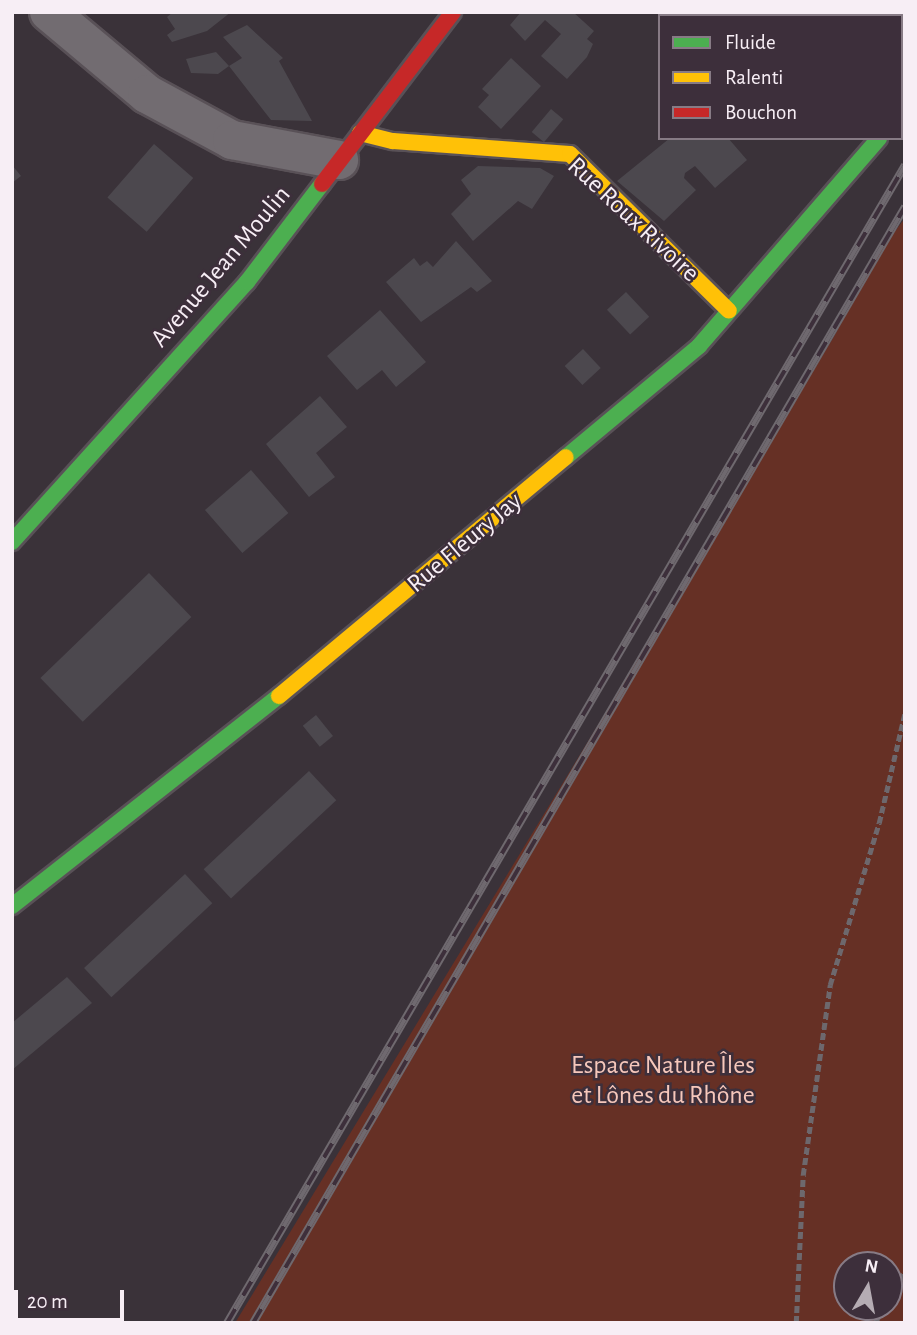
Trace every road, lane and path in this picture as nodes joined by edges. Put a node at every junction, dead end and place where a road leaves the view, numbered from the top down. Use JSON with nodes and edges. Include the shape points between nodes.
{"nodes":[{"id":1,"x":49,"y":12,"type":"edge"},
{"id":2,"x":453,"y":12,"type":"edge"},
{"id":3,"x":877,"y":140,"type":"edge"},
{"id":4,"x":350,"y":147,"type":"junction"},
{"id":5,"x":729,"y":311,"type":"junction"},
{"id":6,"x":12,"y":542,"type":"edge"},
{"id":7,"x":905,"y":712,"type":"edge"},
{"id":8,"x":12,"y":906,"type":"edge"},
{"id":9,"x":796,"y":1323,"type":"edge"}],
"edges":[{"from":1,"to":4,"type":"street","name":"Rue Roux Rivoire","via":[[147,94],[232,140]]},
{"from":2,"to":4,"type":"street","name":"Avenue Jean Moulin"},
{"from":3,"to":5,"type":"street","name":"Rue Fleury Jay"},
{"from":4,"to":5,"type":"street","name":"Rue Roux Rivoire","via":[[393,141],[570,154]]},
{"from":4,"to":6,"type":"street","name":"Avenue Jean Moulin","via":[[247,282]]},
{"from":5,"to":8,"type":"street","name":"Rue Fleury Jay","via":[[699,346],[351,639]]},
{"from":7,"to":9,"type":"path","via":[[880,823],[828,999],[803,1175]]}]}
